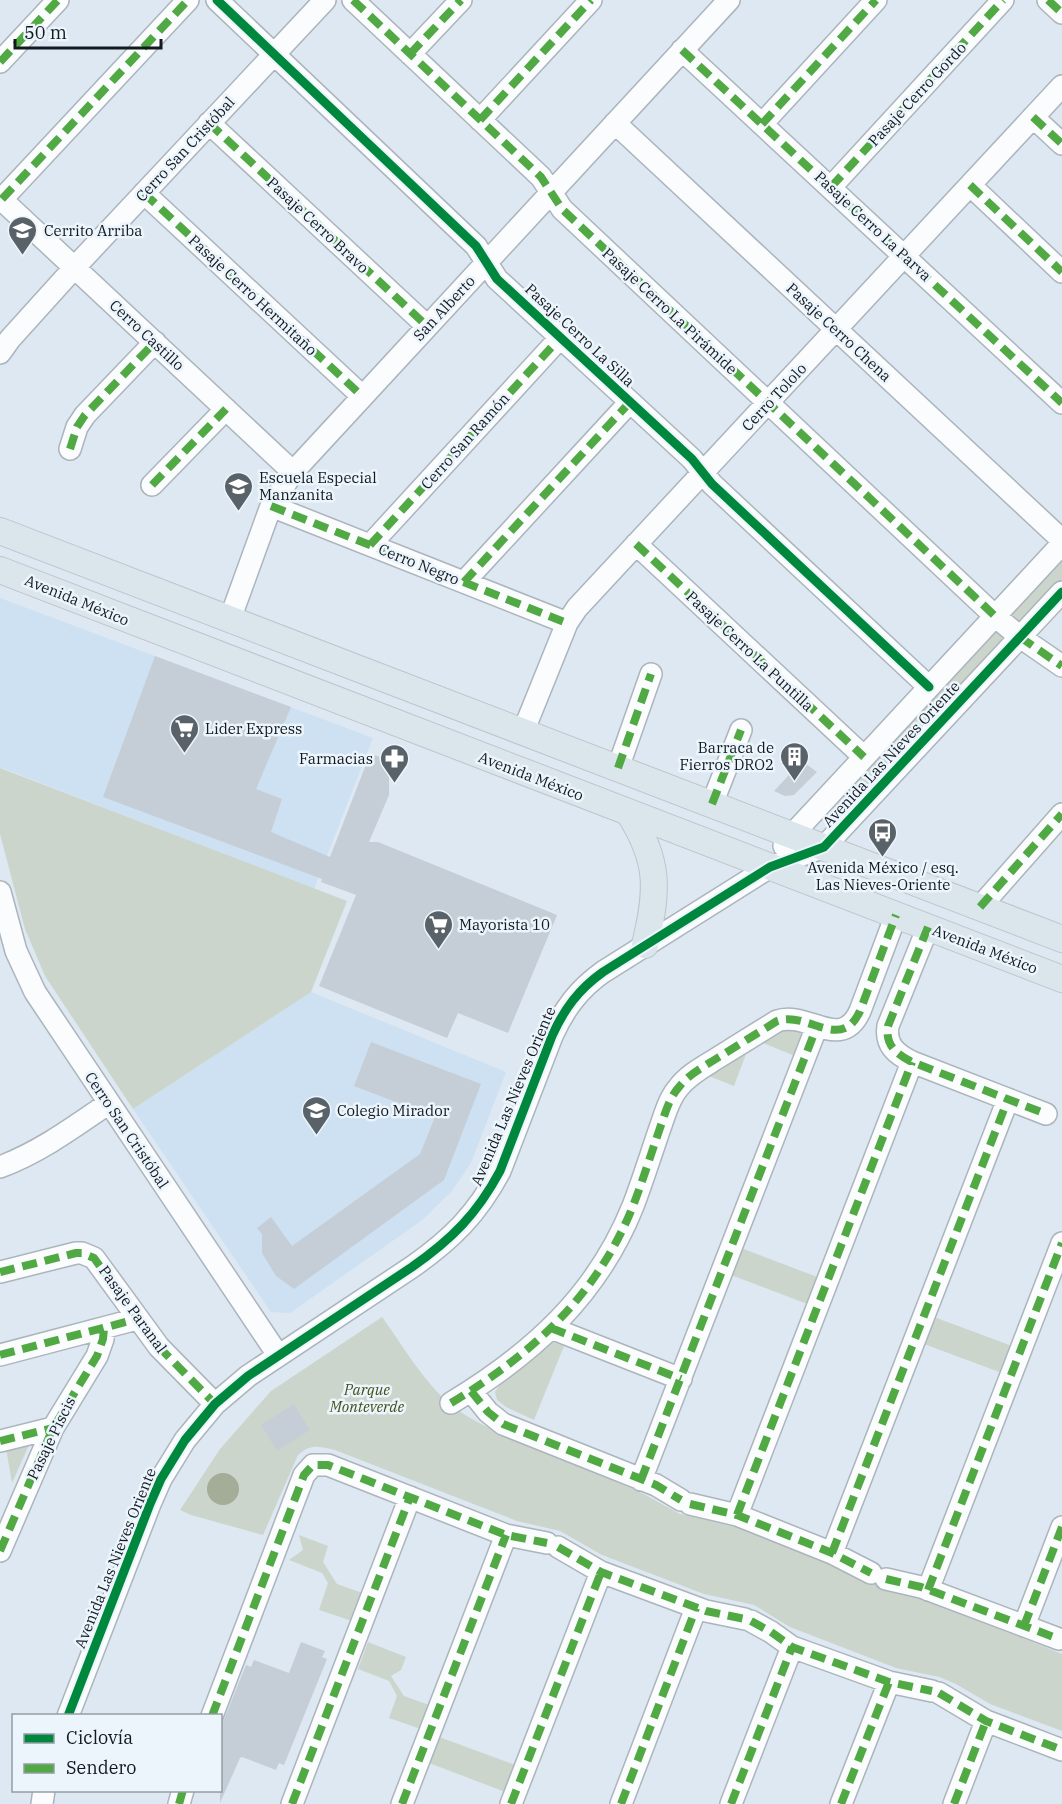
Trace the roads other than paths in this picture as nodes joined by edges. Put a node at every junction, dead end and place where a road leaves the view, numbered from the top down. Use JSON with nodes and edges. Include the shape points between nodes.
{"nodes":[{"id":1,"x":58,"y":0,"type":"edge"},
{"id":2,"x":188,"y":0,"type":"edge"},
{"id":3,"x":217,"y":0,"type":"edge"},
{"id":4,"x":325,"y":0,"type":"edge"},
{"id":5,"x":352,"y":0,"type":"edge"},
{"id":6,"x":461,"y":0,"type":"edge"},
{"id":7,"x":591,"y":0,"type":"edge"},
{"id":8,"x":729,"y":0,"type":"edge"},
{"id":9,"x":876,"y":0,"type":"edge"},
{"id":10,"x":1003,"y":0,"type":"edge"},
{"id":11,"x":1048,"y":0,"type":"edge"},
{"id":12,"x":1062,"y":13,"type":"edge"},
{"id":13,"x":682,"y":50,"type":"junction"},
{"id":14,"x":274,"y":54,"type":"junction"},
{"id":15,"x":410,"y":54,"type":"junction"},
{"id":16,"x":0,"y":62,"type":"edge"},
{"id":17,"x":1062,"y":86,"type":"edge"},
{"id":18,"x":1033,"y":117,"type":"junction"},
{"id":19,"x":480,"y":120,"type":"junction"},
{"id":20,"x":210,"y":123,"type":"junction"},
{"id":21,"x":615,"y":123,"type":"junction"},
{"id":22,"x":762,"y":124,"type":"junction"},
{"id":23,"x":1062,"y":144,"type":"edge"},
{"id":24,"x":970,"y":185,"type":"junction"},
{"id":25,"x":831,"y":187,"type":"junction"},
{"id":26,"x":551,"y":192,"type":"junction"},
{"id":27,"x":144,"y":193,"type":"junction"},
{"id":28,"x":1,"y":198,"type":"edge"},
{"id":29,"x":905,"y":255,"type":"junction"},
{"id":30,"x":486,"y":262,"type":"junction"},
{"id":31,"x":75,"y":267,"type":"junction"},
{"id":32,"x":1062,"y":272,"type":"edge"},
{"id":33,"x":427,"y":326,"type":"junction"},
{"id":34,"x":836,"y":329,"type":"junction"},
{"id":35,"x":560,"y":338,"type":"junction"},
{"id":36,"x":155,"y":342,"type":"junction"},
{"id":37,"x":0,"y":353,"type":"edge"},
{"id":38,"x":362,"y":396,"type":"junction"},
{"id":39,"x":630,"y":402,"type":"junction"},
{"id":40,"x":768,"y":403,"type":"junction"},
{"id":41,"x":1062,"y":403,"type":"edge"},
{"id":42,"x":226,"y":409,"type":"junction"},
{"id":43,"x":70,"y":449,"type":"dead end"},
{"id":44,"x":293,"y":472,"type":"junction"},
{"id":45,"x":703,"y":473,"type":"junction"},
{"id":46,"x":152,"y":485,"type":"dead end"},
{"id":47,"x":271,"y":506,"type":"junction"},
{"id":48,"x":0,"y":531,"type":"edge"},
{"id":49,"x":1062,"y":542,"type":"edge"},
{"id":50,"x":636,"y":544,"type":"junction"},
{"id":51,"x":370,"y":545,"type":"junction"},
{"id":52,"x":53,"y":551,"type":"junction"},
{"id":53,"x":10,"y":574,"type":"edge"},
{"id":54,"x":464,"y":582,"type":"junction"},
{"id":55,"x":1062,"y":592,"type":"edge"},
{"id":56,"x":995,"y":616,"type":"junction"},
{"id":57,"x":230,"y":619,"type":"junction"},
{"id":58,"x":567,"y":623,"type":"junction"},
{"id":59,"x":1020,"y":637,"type":"junction"},
{"id":60,"x":1062,"y":666,"type":"edge"},
{"id":61,"x":651,"y":674,"type":"dead end"},
{"id":62,"x":929,"y":687,"type":"junction"},
{"id":63,"x":741,"y":730,"type":"dead end"},
{"id":64,"x":523,"y":732,"type":"junction"},
{"id":65,"x":864,"y":757,"type":"junction"},
{"id":66,"x":618,"y":768,"type":"junction"},
{"id":67,"x":712,"y":804,"type":"junction"},
{"id":68,"x":628,"y":813,"type":"junction"},
{"id":69,"x":1062,"y":814,"type":"edge"},
{"id":70,"x":792,"y":835,"type":"junction"},
{"id":71,"x":824,"y":847,"type":"junction"},
{"id":72,"x":770,"y":867,"type":"junction"},
{"id":73,"x":0,"y":892,"type":"edge"},
{"id":74,"x":980,"y":907,"type":"junction"},
{"id":75,"x":896,"y":915,"type":"junction"},
{"id":76,"x":928,"y":927,"type":"junction"},
{"id":77,"x":1062,"y":939,"type":"edge"},
{"id":78,"x":645,"y":945,"type":"junction"},
{"id":79,"x":1062,"y":979,"type":"edge"},
{"id":80,"x":817,"y":1026,"type":"junction"},
{"id":81,"x":912,"y":1062,"type":"junction"},
{"id":82,"x":1008,"y":1099,"type":"junction"},
{"id":83,"x":109,"y":1103,"type":"junction"},
{"id":84,"x":1046,"y":1114,"type":"dead end"},
{"id":85,"x":0,"y":1167,"type":"edge"},
{"id":86,"x":1062,"y":1244,"type":"edge"},
{"id":87,"x":0,"y":1272,"type":"edge"},
{"id":88,"x":137,"y":1319,"type":"junction"},
{"id":89,"x":104,"y":1328,"type":"junction"},
{"id":90,"x":551,"y":1329,"type":"junction"},
{"id":91,"x":0,"y":1355,"type":"edge"},
{"id":92,"x":278,"y":1355,"type":"junction"},
{"id":93,"x":681,"y":1379,"type":"junction"},
{"id":94,"x":471,"y":1391,"type":"junction"},
{"id":95,"x":451,"y":1403,"type":"dead end"},
{"id":96,"x":215,"y":1404,"type":"junction"},
{"id":97,"x":53,"y":1428,"type":"junction"},
{"id":98,"x":0,"y":1441,"type":"edge"},
{"id":99,"x":641,"y":1480,"type":"junction"},
{"id":100,"x":411,"y":1497,"type":"junction"},
{"id":101,"x":737,"y":1515,"type":"junction"},
{"id":102,"x":1062,"y":1527,"type":"edge"},
{"id":103,"x":506,"y":1535,"type":"junction"},
{"id":104,"x":0,"y":1551,"type":"edge"},
{"id":105,"x":832,"y":1553,"type":"junction"},
{"id":106,"x":601,"y":1572,"type":"junction"},
{"id":107,"x":928,"y":1590,"type":"junction"},
{"id":108,"x":696,"y":1608,"type":"junction"},
{"id":109,"x":1024,"y":1626,"type":"junction"},
{"id":110,"x":1059,"y":1639,"type":"dead end"},
{"id":111,"x":792,"y":1647,"type":"junction"},
{"id":112,"x":889,"y":1682,"type":"junction"},
{"id":113,"x":69,"y":1714,"type":"edge"},
{"id":114,"x":213,"y":1714,"type":"edge"},
{"id":115,"x":986,"y":1721,"type":"junction"},
{"id":116,"x":1062,"y":1750,"type":"edge"},
{"id":117,"x":292,"y":1804,"type":"edge"},
{"id":118,"x":402,"y":1804,"type":"edge"},
{"id":119,"x":512,"y":1804,"type":"edge"},
{"id":120,"x":621,"y":1804,"type":"edge"},
{"id":121,"x":731,"y":1804,"type":"edge"},
{"id":122,"x":841,"y":1804,"type":"edge"},
{"id":123,"x":954,"y":1804,"type":"edge"}],
"edges":[{"from":1,"to":16,"type":"street"},
{"from":2,"to":28,"type":"street"},
{"from":3,"to":14,"type":"street","name":"Pasaje Cerro La Silla"},
{"from":4,"to":14,"type":"street","name":"Cerro San Cristóbal"},
{"from":5,"to":15,"type":"street","name":"Pasaje Cerro La Pirámide"},
{"from":6,"to":15,"type":"street"},
{"from":7,"to":19,"type":"street"},
{"from":8,"to":13,"type":"street","name":"San Alberto"},
{"from":9,"to":22,"type":"street"},
{"from":10,"to":25,"type":"street","name":"Pasaje Cerro Gordo"},
{"from":11,"to":12,"type":"street"},
{"from":13,"to":21,"type":"street","name":"San Alberto"},
{"from":13,"to":22,"type":"street","name":"Pasaje Cerro La Parva"},
{"from":14,"to":20,"type":"street","name":"Cerro San Cristóbal"},
{"from":14,"to":30,"type":"street","name":"Pasaje Cerro La Silla","via":[[476,246]]},
{"from":15,"to":19,"type":"street","name":"Pasaje Cerro La Pirámide"},
{"from":17,"to":18,"type":"street","name":"Cerro Tololo"},
{"from":18,"to":23,"type":"street"},
{"from":18,"to":24,"type":"street","name":"Cerro Tololo"},
{"from":19,"to":26,"type":"street","name":"Pasaje Cerro La Pirámide","via":[[541,177]]},
{"from":20,"to":27,"type":"street","name":"Cerro San Cristóbal"},
{"from":20,"to":33,"type":"street","name":"Pasaje Cerro Bravo"},
{"from":21,"to":26,"type":"street","name":"San Alberto"},
{"from":21,"to":34,"type":"street","name":"Pasaje Cerro Chena"},
{"from":22,"to":25,"type":"street","name":"Pasaje Cerro La Parva"},
{"from":24,"to":29,"type":"street","name":"Cerro Tololo"},
{"from":24,"to":32,"type":"street"},
{"from":25,"to":29,"type":"street","name":"Pasaje Cerro La Parva"},
{"from":26,"to":30,"type":"street","name":"San Alberto"},
{"from":26,"to":40,"type":"street","name":"Pasaje Cerro La Pirámide","via":[[562,209]]},
{"from":27,"to":31,"type":"street","name":"Cerro San Cristóbal"},
{"from":27,"to":38,"type":"street","name":"Pasaje Cerro Hermitaño"},
{"from":28,"to":31,"type":"street","name":"Cerro Castillo"},
{"from":29,"to":34,"type":"street","name":"Cerro Tololo"},
{"from":29,"to":41,"type":"street","name":"Pasaje Cerro La Parva"},
{"from":30,"to":33,"type":"street","name":"San Alberto"},
{"from":30,"to":35,"type":"street","name":"Pasaje Cerro La Silla","via":[[497,279]]},
{"from":31,"to":36,"type":"street","name":"Cerro Castillo"},
{"from":31,"to":37,"type":"street","name":"Cerro San Cristóbal"},
{"from":33,"to":38,"type":"street","name":"San Alberto"},
{"from":34,"to":40,"type":"street","name":"Cerro Tololo"},
{"from":34,"to":49,"type":"street","name":"Pasaje Cerro Chena"},
{"from":35,"to":39,"type":"street","name":"Pasaje Cerro La Silla"},
{"from":35,"to":51,"type":"street","name":"Cerro San Ramón"},
{"from":36,"to":42,"type":"street","name":"Cerro Castillo"},
{"from":36,"to":43,"type":"street","via":[[85,415]]},
{"from":38,"to":44,"type":"street","name":"San Alberto"},
{"from":39,"to":45,"type":"street","name":"Pasaje Cerro La Silla"},
{"from":39,"to":54,"type":"street"},
{"from":40,"to":45,"type":"street","name":"Cerro Tololo"},
{"from":40,"to":56,"type":"street","name":"Pasaje Cerro La Pirámide"},
{"from":42,"to":44,"type":"street","name":"Cerro Castillo"},
{"from":42,"to":46,"type":"street"},
{"from":44,"to":47,"type":"street","name":"San Alberto"},
{"from":45,"to":50,"type":"street","name":"Cerro Tololo"},
{"from":45,"to":62,"type":"street","name":"Pasaje Cerro La Silla"},
{"from":47,"to":51,"type":"street","name":"Cerro Negro"},
{"from":47,"to":57,"type":"street","name":"San Alberto"},
{"from":48,"to":52,"type":"main road"},
{"from":49,"to":56,"type":"street","name":"Avenida Las Nieves Oriente"},
{"from":50,"to":58,"type":"street","name":"Cerro Tololo"},
{"from":50,"to":65,"type":"street","name":"Pasaje Cerro La Puntilla"},
{"from":51,"to":54,"type":"street","name":"Cerro Negro"},
{"from":52,"to":53,"type":"main road","via":[[30,549]]},
{"from":52,"to":57,"type":"main road"},
{"from":53,"to":68,"type":"main road","name":"Avenida México"},
{"from":54,"to":58,"type":"street","name":"Cerro Negro"},
{"from":55,"to":59,"type":"street","name":"Avenida Las Nieves Oriente"},
{"from":56,"to":59,"type":"street","name":"Pasaje Cerro La Pirámide"},
{"from":56,"to":62,"type":"street","name":"Avenida Las Nieves Oriente"},
{"from":57,"to":64,"type":"main road"},
{"from":58,"to":64,"type":"street","name":"Cerro Tololo"},
{"from":59,"to":60,"type":"street","name":"Pasaje Cerro La Pirámide"},
{"from":59,"to":71,"type":"street","name":"Avenida Las Nieves Oriente"},
{"from":61,"to":66,"type":"street"},
{"from":62,"to":65,"type":"street","name":"Avenida Las Nieves Oriente"},
{"from":63,"to":67,"type":"street"},
{"from":64,"to":66,"type":"main road"},
{"from":65,"to":70,"type":"street","name":"Avenida Las Nieves Oriente"},
{"from":66,"to":67,"type":"main road"},
{"from":67,"to":70,"type":"main road"},
{"from":68,"to":72,"type":"main road","name":"Avenida México"},
{"from":68,"to":78,"type":"main road","via":[[647,845],[654,874]]},
{"from":69,"to":74,"type":"street"},
{"from":70,"to":71,"type":"main road"},
{"from":70,"to":72,"type":"street","name":"Avenida Las Nieves Oriente"},
{"from":71,"to":72,"type":"street","name":"Avenida Las Nieves Oriente"},
{"from":71,"to":74,"type":"main road"},
{"from":72,"to":75,"type":"main road","name":"Avenida México"},
{"from":72,"to":78,"type":"street","name":"Avenida Las Nieves Oriente"},
{"from":73,"to":83,"type":"street","name":"Cerro San Cristóbal","via":[[16,951],[30,982]]},
{"from":74,"to":77,"type":"main road"},
{"from":75,"to":76,"type":"main road","name":"Avenida México"},
{"from":75,"to":80,"type":"street","via":[[853,1023],[841,1029]]},
{"from":76,"to":79,"type":"main road","name":"Avenida México"},
{"from":76,"to":81,"type":"street","via":[[887,1033],[894,1051]]},
{"from":78,"to":92,"type":"street","name":"Avenida Las Nieves Oriente","via":[[591,981],[560,1018],[500,1171],[464,1225],[412,1267]]},
{"from":80,"to":90,"type":"street","via":[[783,1018],[680,1085],[618,1237],[586,1289]]},
{"from":80,"to":93,"type":"street"},
{"from":81,"to":82,"type":"street"},
{"from":81,"to":101,"type":"street"},
{"from":82,"to":84,"type":"street"},
{"from":82,"to":105,"type":"street"},
{"from":83,"to":85,"type":"street","via":[[31,1154]]},
{"from":83,"to":92,"type":"street","name":"Cerro San Cristóbal"},
{"from":86,"to":107,"type":"street"},
{"from":87,"to":88,"type":"street","name":"Pasaje Paranal","via":[[76,1253],[89,1255]]},
{"from":88,"to":89,"type":"street"},
{"from":88,"to":96,"type":"street","name":"Pasaje Paranal"},
{"from":89,"to":91,"type":"street"},
{"from":89,"to":97,"type":"street","name":"Pasaje Piscis","via":[[97,1356]]},
{"from":90,"to":93,"type":"street"},
{"from":90,"to":94,"type":"street"},
{"from":92,"to":96,"type":"street","name":"Avenida Las Nieves Oriente"},
{"from":93,"to":99,"type":"street"},
{"from":94,"to":95,"type":"street"},
{"from":94,"to":99,"type":"street","via":[[503,1424]]},
{"from":96,"to":113,"type":"street","name":"Avenida Las Nieves Oriente","via":[[185,1440],[161,1479]]},
{"from":97,"to":98,"type":"street"},
{"from":97,"to":104,"type":"street","name":"Pasaje Piscis"},
{"from":99,"to":101,"type":"street","via":[[685,1502]]},
{"from":100,"to":103,"type":"street"},
{"from":100,"to":114,"type":"street","via":[[328,1465],[309,1467]]},
{"from":100,"to":117,"type":"street"},
{"from":101,"to":105,"type":"street"},
{"from":102,"to":109,"type":"street"},
{"from":103,"to":106,"type":"street","via":[[553,1545]]},
{"from":103,"to":118,"type":"street"},
{"from":105,"to":107,"type":"street","via":[[878,1576]]},
{"from":106,"to":108,"type":"street"},
{"from":106,"to":119,"type":"street"},
{"from":107,"to":109,"type":"street"},
{"from":108,"to":111,"type":"street","via":[[748,1620]]},
{"from":108,"to":120,"type":"street"},
{"from":109,"to":110,"type":"street"},
{"from":111,"to":112,"type":"street"},
{"from":111,"to":121,"type":"street"},
{"from":112,"to":115,"type":"street","via":[[935,1692]]},
{"from":112,"to":122,"type":"street"},
{"from":115,"to":116,"type":"street"},
{"from":115,"to":123,"type":"street"}]}
